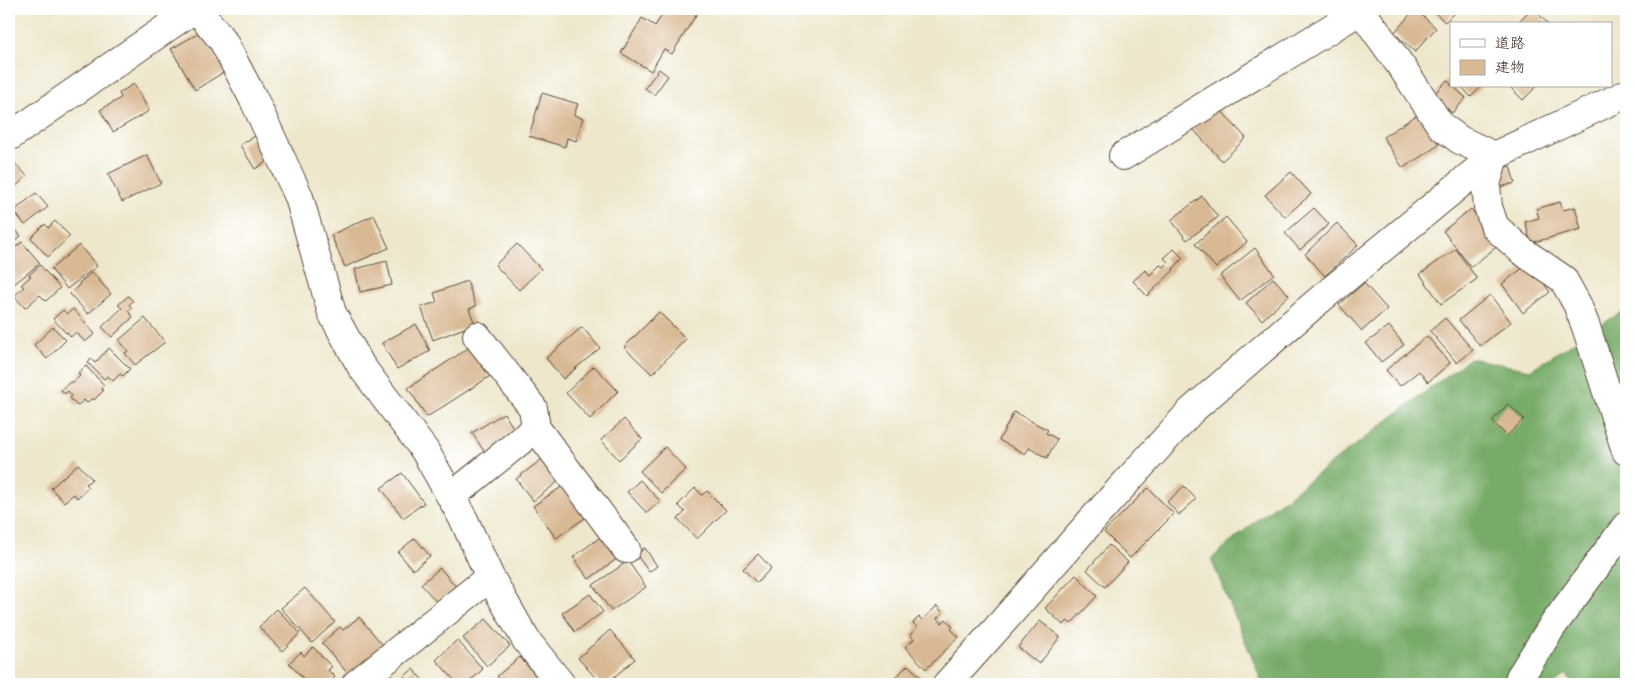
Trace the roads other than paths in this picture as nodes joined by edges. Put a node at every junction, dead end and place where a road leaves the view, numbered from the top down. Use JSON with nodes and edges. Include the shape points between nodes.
{"nodes":[{"id":1,"x":195,"y":9,"type":"edge"},
{"id":2,"x":1360,"y":10,"type":"edge"},
{"id":3,"x":1626,"y":94,"type":"edge"},
{"id":4,"x":9,"y":137,"type":"edge"},
{"id":5,"x":1123,"y":156,"type":"dead end"},
{"id":6,"x":1494,"y":156,"type":"junction"},
{"id":7,"x":477,"y":336,"type":"dead end"},
{"id":8,"x":536,"y":428,"type":"junction"},
{"id":9,"x":1626,"y":451,"type":"edge"},
{"id":10,"x":452,"y":497,"type":"junction"},
{"id":11,"x":1626,"y":526,"type":"edge"},
{"id":12,"x":626,"y":549,"type":"dead end"},
{"id":13,"x":490,"y":577,"type":"junction"},
{"id":14,"x":356,"y":684,"type":"edge"},
{"id":15,"x":561,"y":684,"type":"edge"},
{"id":16,"x":947,"y":684,"type":"edge"},
{"id":17,"x":1518,"y":684,"type":"edge"}],
"edges":[{"from":1,"to":4,"type":"street"},
{"from":1,"to":10,"type":"street","via":[[223,41],[299,197],[332,313],[361,366],[425,451]]},
{"from":2,"to":5,"type":"street"},
{"from":2,"to":6,"type":"street","via":[[1441,126],[1460,140]]},
{"from":3,"to":6,"type":"street"},
{"from":6,"to":9,"type":"street","via":[[1486,185],[1488,207],[1495,227],[1522,251],[1563,279],[1580,312]]},
{"from":6,"to":16,"type":"street","via":[[1191,411]]},
{"from":7,"to":8,"type":"street","via":[[533,408]]},
{"from":8,"to":10,"type":"street"},
{"from":8,"to":12,"type":"street"},
{"from":10,"to":13,"type":"street"},
{"from":11,"to":17,"type":"street","via":[[1551,628]]},
{"from":13,"to":14,"type":"street"},
{"from":13,"to":15,"type":"street","via":[[526,640]]}]}
